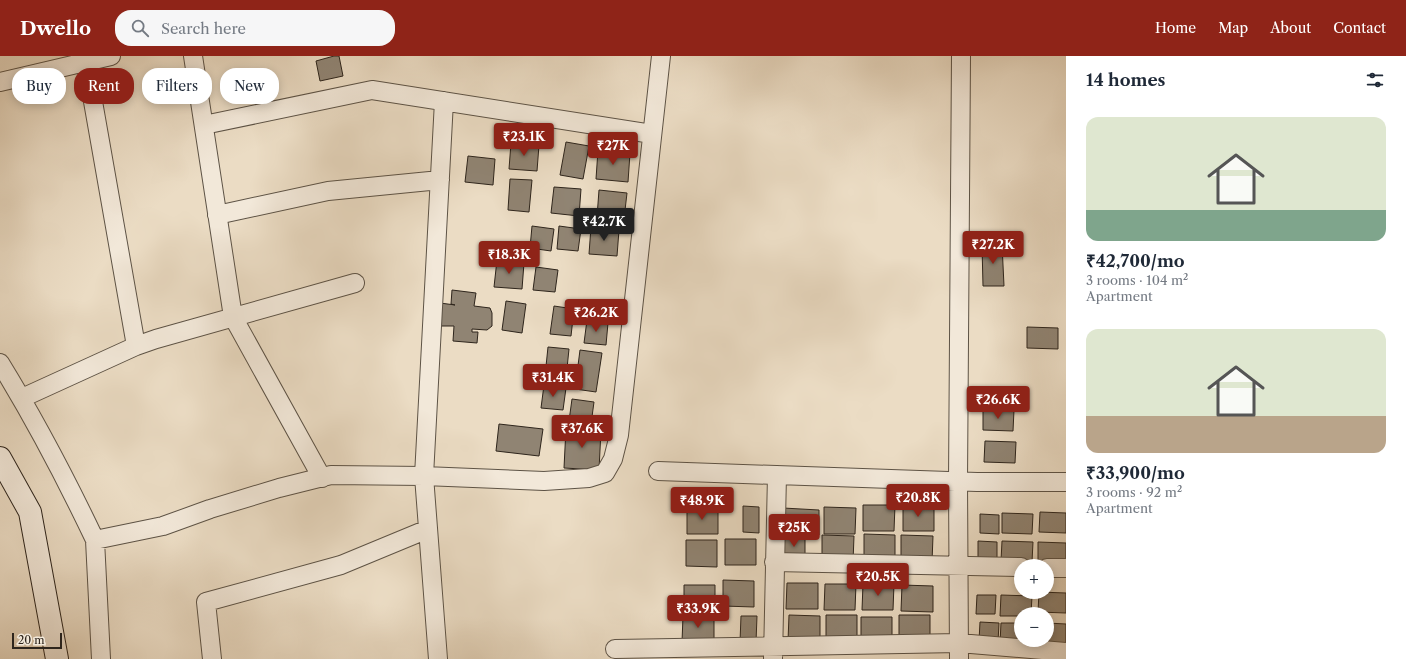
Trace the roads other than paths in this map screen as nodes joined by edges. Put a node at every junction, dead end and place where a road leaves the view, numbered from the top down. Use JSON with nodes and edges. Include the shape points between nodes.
{"nodes":[{"id":1,"x":111,"y":56,"type":"edge"},
{"id":2,"x":193,"y":56,"type":"edge"},
{"id":3,"x":661,"y":56,"type":"edge"},
{"id":4,"x":961,"y":56,"type":"edge"},
{"id":5,"x":86,"y":59,"type":"edge"},
{"id":6,"x":0,"y":82,"type":"edge"},
{"id":7,"x":444,"y":101,"type":"junction"},
{"id":8,"x":204,"y":125,"type":"junction"},
{"id":9,"x":652,"y":134,"type":"junction"},
{"id":10,"x":440,"y":180,"type":"junction"},
{"id":11,"x":217,"y":215,"type":"junction"},
{"id":12,"x":355,"y":283,"type":"dead end"},
{"id":13,"x":233,"y":317,"type":"junction"},
{"id":14,"x":136,"y":346,"type":"junction"},
{"id":15,"x":0,"y":363,"type":"edge"},
{"id":16,"x":22,"y":398,"type":"junction"},
{"id":17,"x":0,"y":458,"type":"edge"},
{"id":18,"x":658,"y":471,"type":"dead end"},
{"id":19,"x":776,"y":475,"type":"junction"},
{"id":20,"x":424,"y":476,"type":"junction"},
{"id":21,"x":322,"y":478,"type":"junction"},
{"id":22,"x":958,"y":482,"type":"junction"},
{"id":23,"x":1066,"y":482,"type":"edge"},
{"id":24,"x":428,"y":529,"type":"junction"},
{"id":25,"x":95,"y":540,"type":"junction"},
{"id":26,"x":774,"y":562,"type":"junction"},
{"id":27,"x":959,"y":566,"type":"junction"},
{"id":28,"x":1014,"y":567,"type":"edge"},
{"id":29,"x":1054,"y":568,"type":"edge"},
{"id":30,"x":1066,"y":568,"type":"edge"},
{"id":31,"x":615,"y":649,"type":"dead end"},
{"id":32,"x":959,"y":651,"type":"edge"},
{"id":33,"x":1066,"y":652,"type":"edge"},
{"id":34,"x":773,"y":653,"type":"edge"},
{"id":35,"x":57,"y":659,"type":"edge"},
{"id":36,"x":101,"y":659,"type":"edge"},
{"id":37,"x":212,"y":659,"type":"edge"},
{"id":38,"x":438,"y":659,"type":"edge"}],
"edges":[{"from":1,"to":5,"type":"street"},
{"from":2,"to":8,"type":"street"},
{"from":3,"to":9,"type":"street"},
{"from":4,"to":22,"type":"street"},
{"from":5,"to":6,"type":"street"},
{"from":5,"to":14,"type":"street"},
{"from":7,"to":8,"type":"street","via":[[372,90]]},
{"from":7,"to":9,"type":"street"},
{"from":7,"to":10,"type":"street"},
{"from":8,"to":11,"type":"street"},
{"from":9,"to":20,"type":"street","via":[[619,435],[613,459],[605,473],[589,478],[544,481]]},
{"from":10,"to":11,"type":"street","via":[[328,191]]},
{"from":10,"to":20,"type":"street"},
{"from":11,"to":13,"type":"street"},
{"from":12,"to":13,"type":"street"},
{"from":13,"to":14,"type":"street"},
{"from":13,"to":21,"type":"street"},
{"from":14,"to":16,"type":"street"},
{"from":15,"to":16,"type":"street"},
{"from":16,"to":25,"type":"street"},
{"from":17,"to":35,"type":"street","via":[[30,512]]},
{"from":18,"to":19,"type":"street"},
{"from":19,"to":22,"type":"street"},
{"from":19,"to":26,"type":"street"},
{"from":20,"to":21,"type":"street","via":[[332,475]]},
{"from":20,"to":24,"type":"street"},
{"from":21,"to":25,"type":"street","via":[[279,488],[163,526]]},
{"from":22,"to":23,"type":"street"},
{"from":22,"to":27,"type":"street"},
{"from":24,"to":37,"type":"street","via":[[341,565],[206,602]]},
{"from":24,"to":38,"type":"street"},
{"from":25,"to":36,"type":"street"},
{"from":26,"to":27,"type":"street"},
{"from":26,"to":34,"type":"street"},
{"from":27,"to":28,"type":"street"},
{"from":27,"to":32,"type":"street"},
{"from":29,"to":30,"type":"street"},
{"from":31,"to":34,"type":"street"},
{"from":32,"to":33,"type":"street"},
{"from":32,"to":34,"type":"street"}]}
